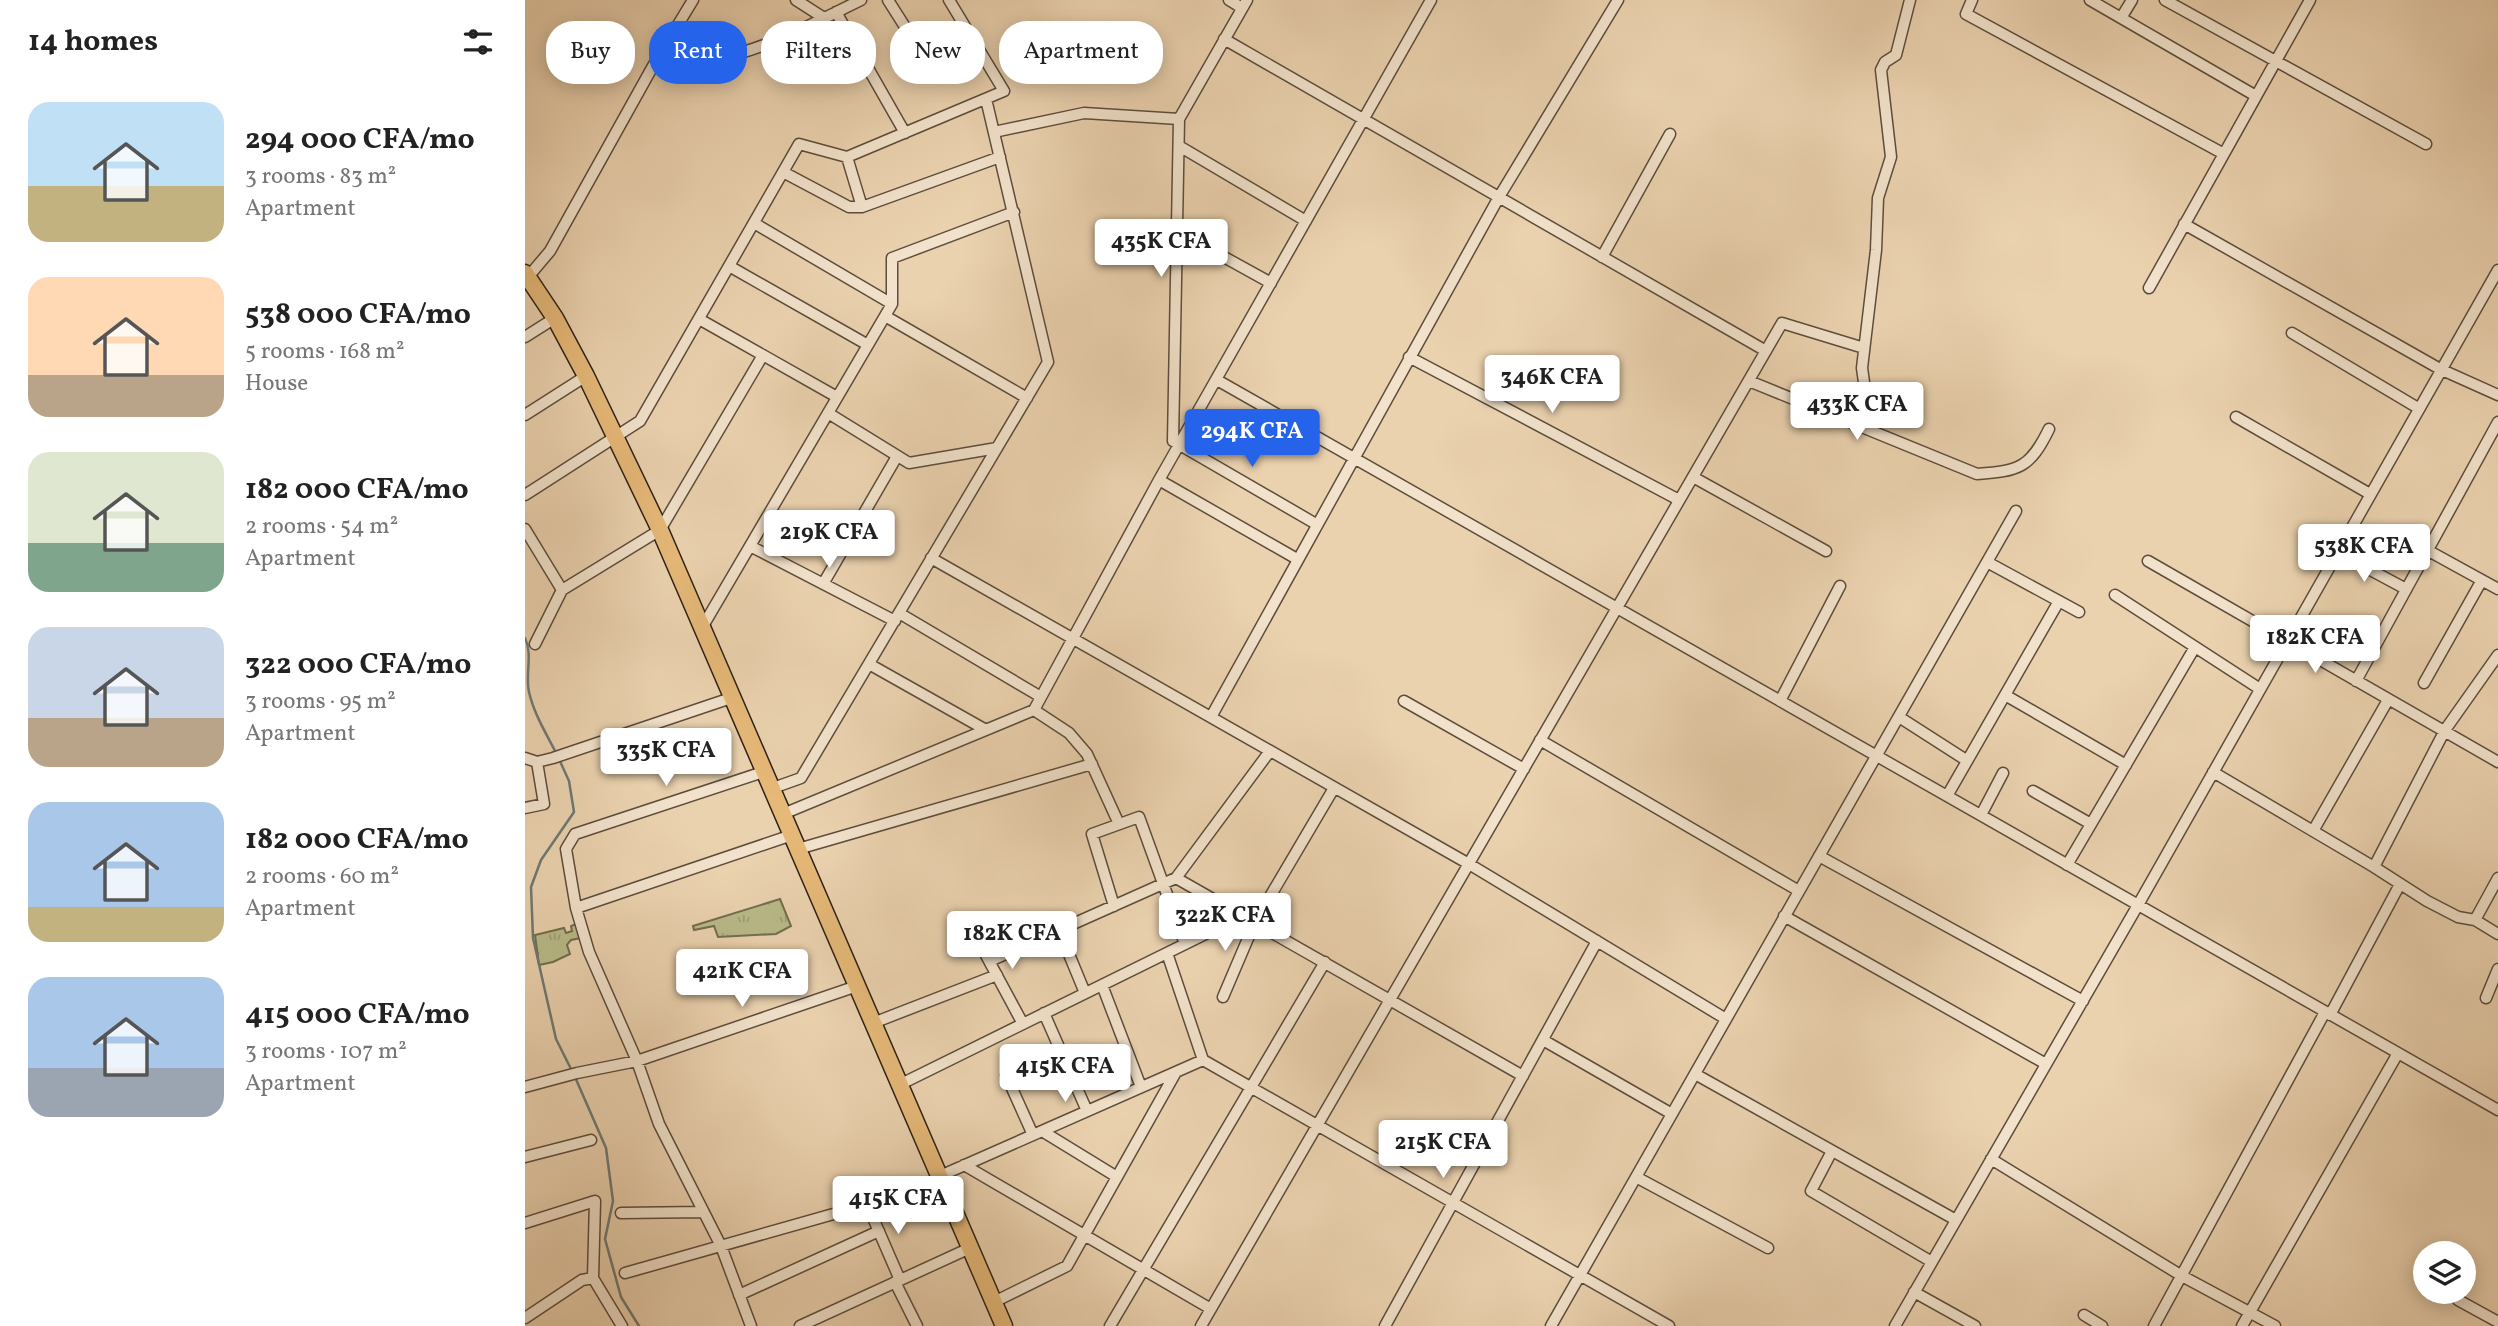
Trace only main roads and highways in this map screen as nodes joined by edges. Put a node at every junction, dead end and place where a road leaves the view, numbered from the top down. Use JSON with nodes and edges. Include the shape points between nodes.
{"nodes":[{"id":1,"x":526,"y":275,"type":"edge"},
{"id":2,"x":1004,"y":1326,"type":"edge"}],
"edges":[{"from":1,"to":2,"type":"main road","via":[[586,376],[660,530]]}]}
